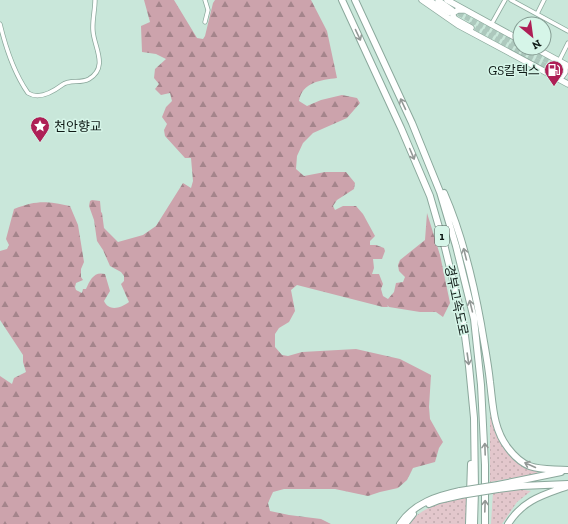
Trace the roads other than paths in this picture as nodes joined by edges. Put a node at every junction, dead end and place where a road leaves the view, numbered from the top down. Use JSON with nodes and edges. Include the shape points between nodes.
{"nodes":[{"id":1,"x":95,"y":0,"type":"edge"},
{"id":2,"x":205,"y":0,"type":"edge"},
{"id":3,"x":342,"y":0,"type":"edge"},
{"id":4,"x":355,"y":0,"type":"edge"},
{"id":5,"x":422,"y":0,"type":"edge"},
{"id":6,"x":429,"y":0,"type":"edge"},
{"id":7,"x":438,"y":0,"type":"edge"},
{"id":8,"x":447,"y":0,"type":"edge"},
{"id":9,"x":505,"y":0,"type":"edge"},
{"id":10,"x":511,"y":0,"type":"edge"},
{"id":11,"x":544,"y":0,"type":"edge"},
{"id":12,"x":463,"y":10,"type":"junction"},
{"id":13,"x":537,"y":14,"type":"junction"},
{"id":14,"x":205,"y":22,"type":"dead end"},
{"id":15,"x":0,"y":24,"type":"edge"},
{"id":16,"x":491,"y":25,"type":"junction"},
{"id":17,"x":1,"y":31,"type":"edge"},
{"id":18,"x":568,"y":31,"type":"edge"},
{"id":19,"x":512,"y":36,"type":"edge"},
{"id":20,"x":568,"y":43,"type":"edge"},
{"id":21,"x":501,"y":48,"type":"junction"},
{"id":22,"x":550,"y":56,"type":"edge"},
{"id":23,"x":559,"y":61,"type":"junction"},
{"id":24,"x":568,"y":66,"type":"edge"},
{"id":25,"x":553,"y":75,"type":"junction"},
{"id":26,"x":568,"y":83,"type":"edge"},
{"id":27,"x":412,"y":123,"type":"junction"},
{"id":28,"x":474,"y":418,"type":"junction"},
{"id":29,"x":568,"y":471,"type":"edge"},
{"id":30,"x":568,"y":485,"type":"edge"},
{"id":31,"x":498,"y":487,"type":"junction"},
{"id":32,"x":461,"y":493,"type":"junction"},
{"id":33,"x":400,"y":524,"type":"edge"},
{"id":34,"x":405,"y":524,"type":"edge"},
{"id":35,"x":469,"y":524,"type":"edge"},
{"id":36,"x":474,"y":524,"type":"edge"},
{"id":37,"x":485,"y":524,"type":"edge"},
{"id":38,"x":508,"y":524,"type":"edge"}],
"edges":[{"from":1,"to":17,"type":"street","via":[[93,31],[99,55],[96,72],[84,81],[68,82],[50,93],[28,93],[12,63]]},
{"from":2,"to":14,"type":"street","via":[[208,10]]},
{"from":3,"to":28,"type":"highway","name":"경부고속도로","number":"1","one_way":true,"via":[[430,196],[463,321]]},
{"from":27,"to":4,"type":"highway","name":"경부고속도로","number":"1","one_way":true},
{"from":5,"to":21,"type":"main road","via":[[458,25]]},
{"from":6,"to":7,"type":"main road","via":[[450,11]]},
{"from":8,"to":12,"type":"main road"},
{"from":9,"to":16,"type":"street"},
{"from":10,"to":13,"type":"street"},
{"from":11,"to":13,"type":"street"},
{"from":12,"to":16,"type":"main road"},
{"from":12,"to":21,"type":"main road","via":[[454,12],[454,18]]},
{"from":13,"to":18,"type":"street"},
{"from":15,"to":17,"type":"street"},
{"from":16,"to":19,"type":"main road"},
{"from":20,"to":23,"type":"street"},
{"from":21,"to":25,"type":"main road"},
{"from":22,"to":23,"type":"main road"},
{"from":23,"to":24,"type":"main road"},
{"from":23,"to":25,"type":"main road","via":[[565,72],[561,76]]},
{"from":25,"to":26,"type":"main road"},
{"from":29,"to":27,"type":"highway","one_way":true,"via":[[531,468],[509,449],[499,432],[464,247],[450,207]]},
{"from":37,"to":27,"type":"highway","name":"경부고속도로","number":"1","one_way":true,"via":[[486,465],[474,319],[440,192]]},
{"from":28,"to":35,"type":"highway"},
{"from":28,"to":36,"type":"highway","name":"경부고속도로","number":"1"},
{"from":29,"to":31,"type":"highway"},
{"from":30,"to":31,"type":"highway"},
{"from":30,"to":38,"type":"highway","via":[[528,502],[517,511]]},
{"from":31,"to":32,"type":"highway","bridge":true},
{"from":32,"to":33,"type":"highway","via":[[438,496],[423,503],[410,512]]},
{"from":32,"to":34,"type":"highway","via":[[427,505],[413,514]]}]}
